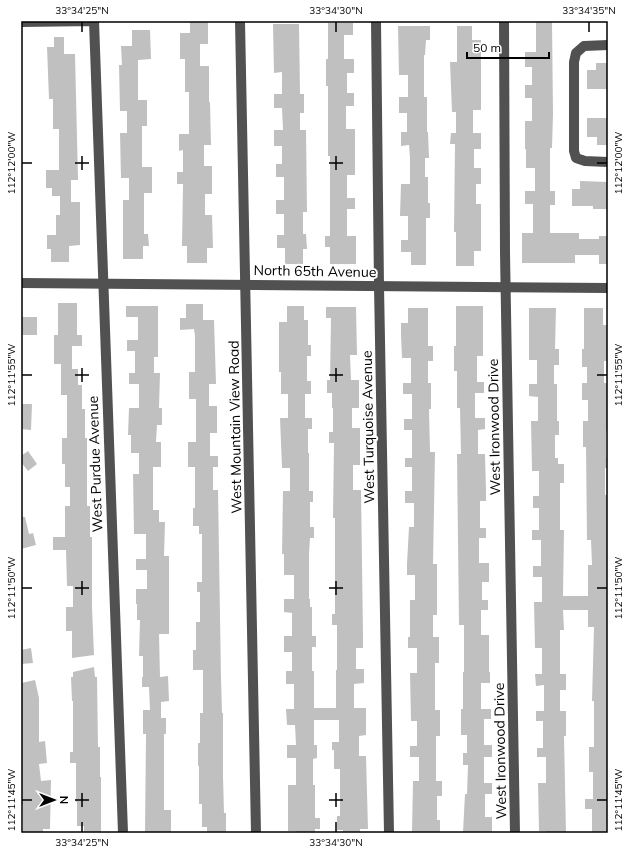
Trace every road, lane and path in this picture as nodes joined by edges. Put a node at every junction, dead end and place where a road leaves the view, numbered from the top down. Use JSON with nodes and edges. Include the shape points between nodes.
{"nodes":[{"id":1,"x":94,"y":21,"type":"edge"},
{"id":2,"x":240,"y":21,"type":"edge"},
{"id":3,"x":376,"y":21,"type":"edge"},
{"id":4,"x":504,"y":21,"type":"edge"},
{"id":5,"x":21,"y":22,"type":"edge"},
{"id":6,"x":608,"y":46,"type":"edge"},
{"id":7,"x":608,"y":162,"type":"edge"},
{"id":8,"x":21,"y":282,"type":"edge"},
{"id":9,"x":102,"y":283,"type":"junction"},
{"id":10,"x":246,"y":285,"type":"junction"},
{"id":11,"x":379,"y":286,"type":"junction"},
{"id":12,"x":505,"y":287,"type":"junction"},
{"id":13,"x":608,"y":288,"type":"edge"},
{"id":14,"x":123,"y":833,"type":"edge"},
{"id":15,"x":256,"y":833,"type":"edge"},
{"id":16,"x":389,"y":833,"type":"edge"},
{"id":17,"x":515,"y":833,"type":"edge"}],
"edges":[{"from":1,"to":5,"type":"street"},
{"from":1,"to":9,"type":"street","name":"West Purdue Avenue"},
{"from":2,"to":10,"type":"street","name":"West Mountain View Road"},
{"from":3,"to":11,"type":"street","name":"West Turquoise Avenue"},
{"from":4,"to":12,"type":"street","name":"West Ironwood Drive"},
{"from":6,"to":7,"type":"street","via":[[584,46],[576,53],[574,62],[576,158]]},
{"from":8,"to":9,"type":"street","name":"North 65th Avenue"},
{"from":9,"to":10,"type":"street","name":"North 65th Avenue"},
{"from":9,"to":14,"type":"street","name":"West Purdue Avenue"},
{"from":10,"to":11,"type":"street","name":"North 65th Avenue"},
{"from":10,"to":15,"type":"street","name":"West Mountain View Road"},
{"from":11,"to":12,"type":"street","name":"North 65th Avenue"},
{"from":11,"to":16,"type":"street","name":"West Turquoise Avenue"},
{"from":12,"to":13,"type":"street","name":"North 65th Avenue"},
{"from":12,"to":17,"type":"street","name":"West Ironwood Drive"}]}
